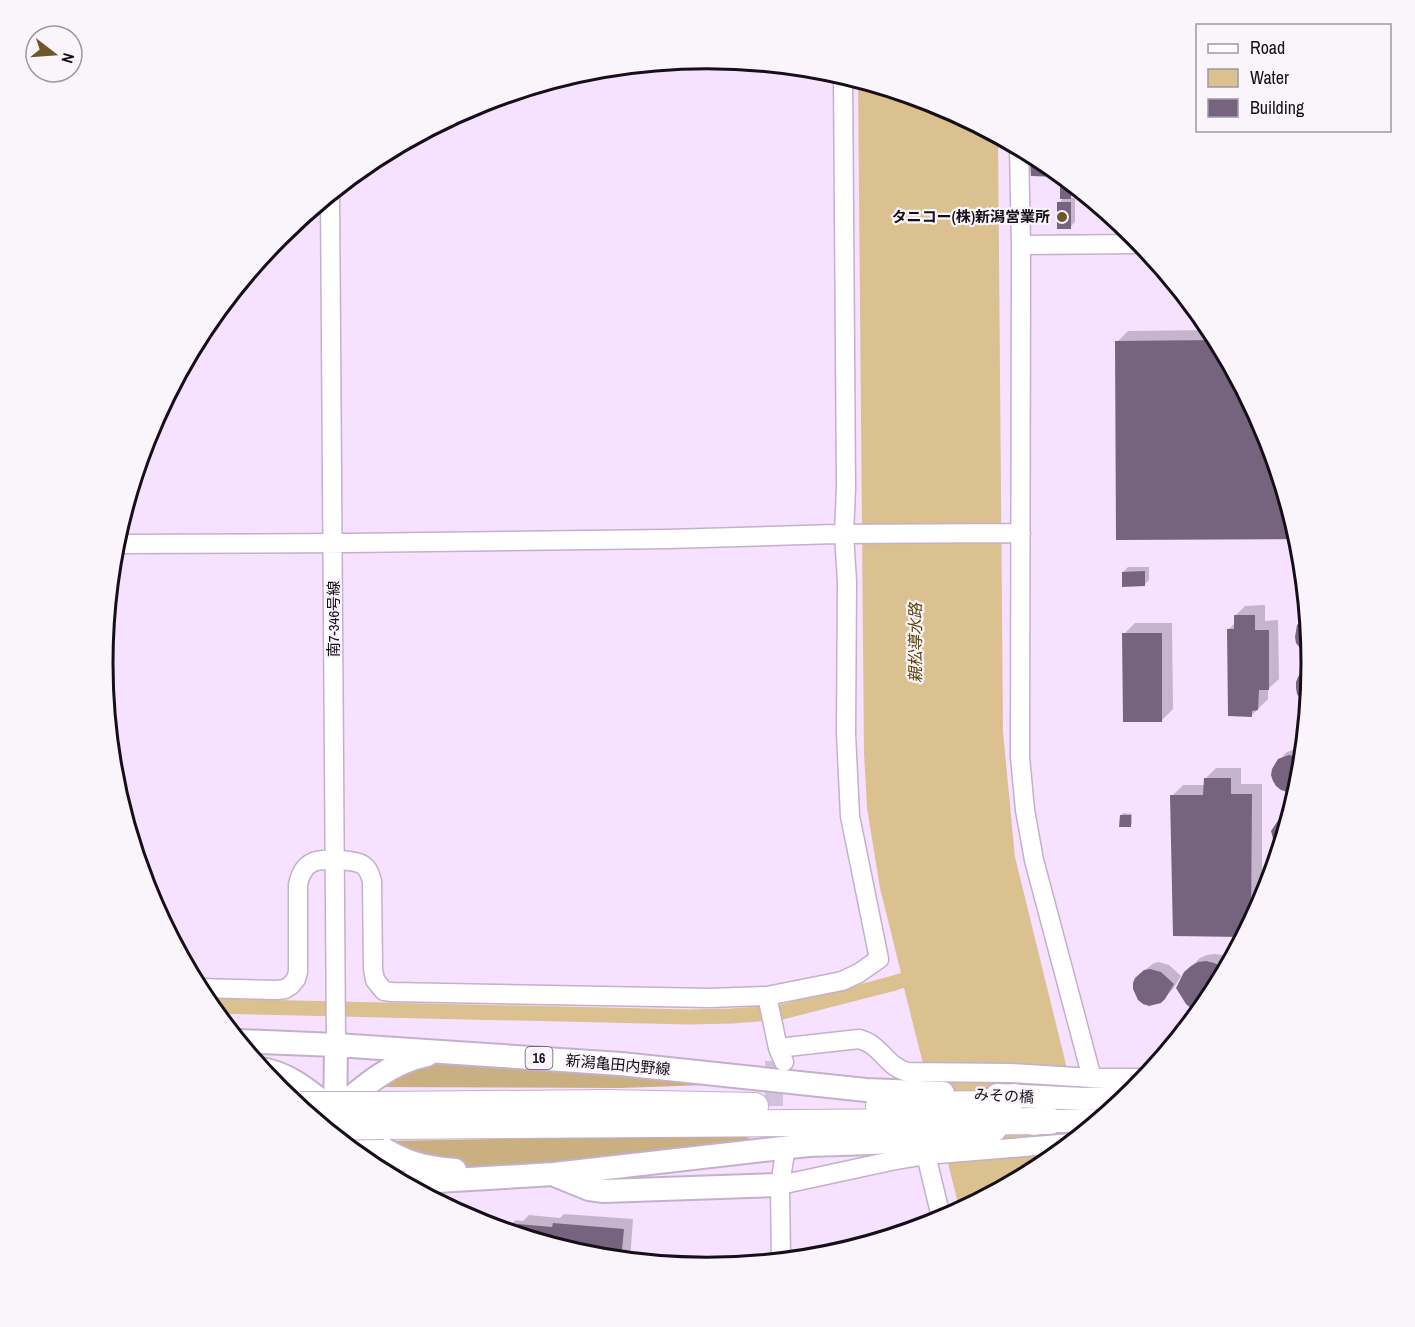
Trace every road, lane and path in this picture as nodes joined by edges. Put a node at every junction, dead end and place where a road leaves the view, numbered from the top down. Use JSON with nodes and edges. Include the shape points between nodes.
{"nodes":[{"id":1,"x":843,"y":85,"type":"edge"},
{"id":2,"x":1019,"y":158,"type":"edge"},
{"id":3,"x":330,"y":205,"type":"edge"},
{"id":4,"x":1021,"y":244,"type":"junction"},
{"id":5,"x":1129,"y":244,"type":"edge"},
{"id":6,"x":1015,"y":533,"type":"junction"},
{"id":7,"x":848,"y":535,"type":"junction"},
{"id":8,"x":333,"y":543,"type":"junction"},
{"id":9,"x":125,"y":544,"type":"edge"},
{"id":10,"x":336,"y":860,"type":"junction"},
{"id":11,"x":210,"y":988,"type":"edge"},
{"id":12,"x":767,"y":999,"type":"junction"},
{"id":13,"x":250,"y":1041,"type":"edge"},
{"id":14,"x":336,"y":1045,"type":"junction"},
{"id":15,"x":446,"y":1052,"type":"junction"},
{"id":16,"x":277,"y":1073,"type":"edge"},
{"id":17,"x":1127,"y":1085,"type":"edge"},
{"id":18,"x":1014,"y":1097,"type":"joint"},
{"id":19,"x":1113,"y":1098,"type":"edge"},
{"id":20,"x":1089,"y":1099,"type":"edge"},
{"id":21,"x":312,"y":1107,"type":"edge"},
{"id":22,"x":384,"y":1116,"type":"junction"},
{"id":23,"x":329,"y":1119,"type":"edge"},
{"id":24,"x":928,"y":1120,"type":"junction"},
{"id":25,"x":1050,"y":1121,"type":"joint"},
{"id":26,"x":1061,"y":1141,"type":"edge"},
{"id":27,"x":779,"y":1160,"type":"tunnel mouth"},
{"id":28,"x":544,"y":1175,"type":"junction"},
{"id":29,"x":418,"y":1182,"type":"edge"},
{"id":30,"x":780,"y":1185,"type":"junction"},
{"id":31,"x":436,"y":1192,"type":"edge"},
{"id":32,"x":941,"y":1210,"type":"edge"},
{"id":33,"x":781,"y":1253,"type":"edge"}],
"edges":[{"from":1,"to":7,"type":"street"},
{"from":2,"to":4,"type":"street"},
{"from":3,"to":8,"type":"street","name":"南7-346号線"},
{"from":4,"to":5,"type":"street"},
{"from":4,"to":6,"type":"street"},
{"from":6,"to":7,"type":"street"},
{"from":6,"to":20,"type":"street","via":[[1024,810]]},
{"from":7,"to":8,"type":"street"},
{"from":7,"to":12,"type":"street","via":[[846,734],[850,816],[879,959],[842,981]]},
{"from":8,"to":9,"type":"street"},
{"from":8,"to":10,"type":"street","name":"南7-346号線"},
{"from":10,"to":11,"type":"street","via":[[314,861],[300,874],[299,964],[291,985],[278,990]]},
{"from":10,"to":12,"type":"street","via":[[355,862],[369,871],[375,980],[384,991]]},
{"from":10,"to":14,"type":"street","name":"南7-346号線"},
{"from":12,"to":24,"type":"street","via":[[779,1057],[859,1039],[874,1045],[892,1065],[907,1072]]},
{"from":13,"to":14,"type":"main road","name":"新潟亀田内野線","number":"16"},
{"from":14,"to":15,"type":"main road","name":"新潟亀田内野線","number":"16"},
{"from":14,"to":23,"type":"main road"},
{"from":15,"to":23,"type":"main road","via":[[400,1063],[376,1076]]},
{"from":15,"to":24,"type":"main road","name":"新潟亀田内野線","number":"16","via":[[621,1064],[866,1090]]},
{"from":16,"to":23,"type":"main road","via":[[303,1086]]},
{"from":17,"to":20,"type":"street"},
{"from":18,"to":20,"type":"main road","name":"みその橋"},
{"from":18,"to":24,"type":"highway"},
{"from":19,"to":20,"type":"main road"},
{"from":20,"to":24,"type":"street","via":[[1011,1073]]},
{"from":20,"to":25,"type":"main road","name":"みその橋"},
{"from":21,"to":22,"type":"highway","bridge":true},
{"from":22,"to":23,"type":"highway","bridge":true},
{"from":22,"to":24,"type":"highway","via":[[606,1103],[748,1106]]},
{"from":23,"to":28,"type":"main road","via":[[391,1153],[427,1167]]},
{"from":24,"to":25,"type":"highway"},
{"from":24,"to":26,"type":"street"},
{"from":24,"to":28,"type":"main road","via":[[873,1143],[808,1145]]},
{"from":24,"to":30,"type":"street","via":[[891,1161]]},
{"from":24,"to":32,"type":"street"},
{"from":27,"to":30,"type":"street"},
{"from":28,"to":29,"type":"main road"},
{"from":28,"to":30,"type":"main road","via":[[604,1191]]},
{"from":28,"to":31,"type":"main road"},
{"from":30,"to":33,"type":"street"}]}
